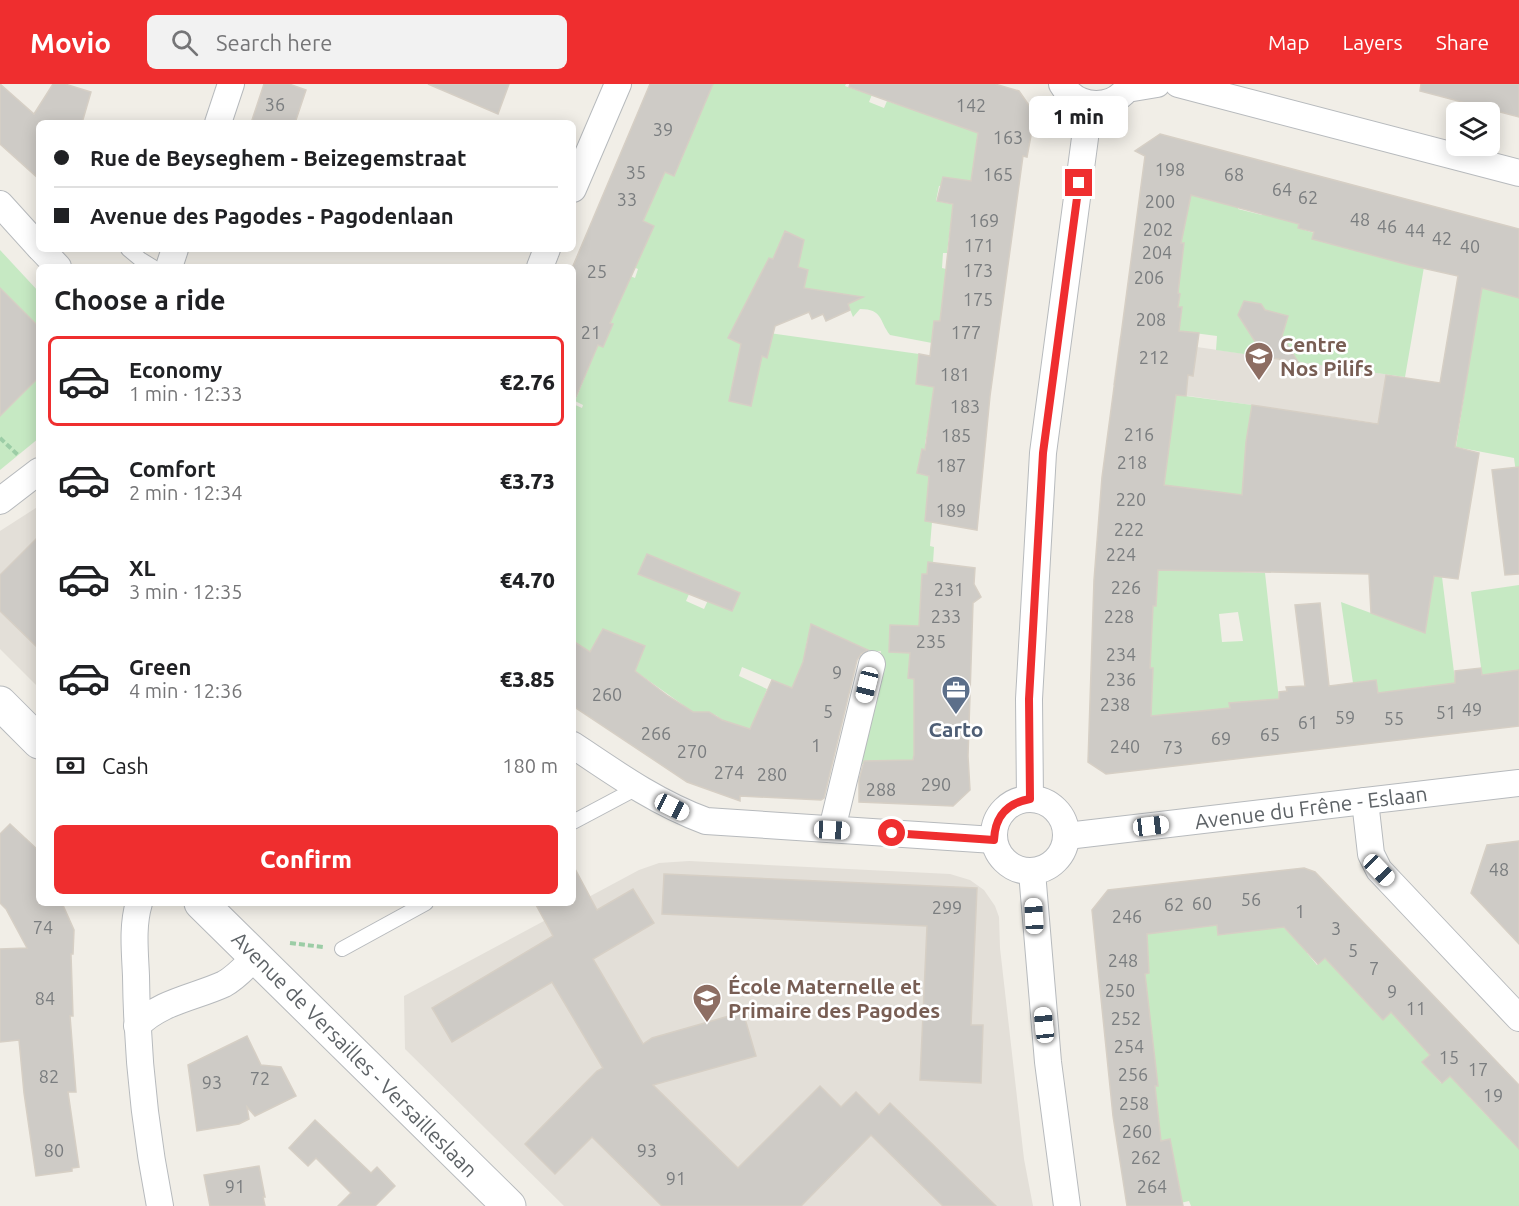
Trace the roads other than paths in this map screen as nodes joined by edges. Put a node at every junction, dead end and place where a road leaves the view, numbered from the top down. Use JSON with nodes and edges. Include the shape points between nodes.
{"nodes":[{"id":1,"x":231,"y":84,"type":"edge"},
{"id":2,"x":618,"y":84,"type":"edge"},
{"id":3,"x":1062,"y":84,"type":"edge"},
{"id":4,"x":1157,"y":84,"type":"edge"},
{"id":5,"x":1178,"y":84,"type":"edge"},
{"id":6,"x":1129,"y":86,"type":"edge"},
{"id":7,"x":1088,"y":104,"type":"junction"},
{"id":8,"x":219,"y":120,"type":"edge"},
{"id":9,"x":1519,"y":173,"type":"edge"},
{"id":10,"x":576,"y":182,"type":"edge"},
{"id":11,"x":2,"y":212,"type":"edge"},
{"id":12,"x":36,"y":244,"type":"edge"},
{"id":13,"x":44,"y":252,"type":"edge"},
{"id":14,"x":132,"y":252,"type":"edge"},
{"id":15,"x":55,"y":264,"type":"edge"},
{"id":16,"x":148,"y":264,"type":"edge"},
{"id":17,"x":30,"y":465,"type":"edge"},
{"id":18,"x":0,"y":501,"type":"edge"},
{"id":19,"x":872,"y":664,"type":"dead end"},
{"id":20,"x":0,"y":703,"type":"edge"},
{"id":21,"x":36,"y":739,"type":"edge"},
{"id":22,"x":576,"y":747,"type":"edge"},
{"id":23,"x":1519,"y":783,"type":"edge"},
{"id":24,"x":637,"y":788,"type":"junction"},
{"id":25,"x":1030,"y":799,"type":"junction"},
{"id":26,"x":1365,"y":801,"type":"junction"},
{"id":27,"x":576,"y":820,"type":"edge"},
{"id":28,"x":832,"y":830,"type":"junction"},
{"id":29,"x":1067,"y":836,"type":"junction"},
{"id":30,"x":994,"y":840,"type":"junction"},
{"id":31,"x":1032,"y":872,"type":"junction"},
{"id":32,"x":139,"y":906,"type":"edge"},
{"id":33,"x":204,"y":906,"type":"edge"},
{"id":34,"x":421,"y":906,"type":"edge"},
{"id":35,"x":342,"y":949,"type":"road end"},
{"id":36,"x":256,"y":956,"type":"junction"},
{"id":37,"x":1519,"y":1018,"type":"edge"},
{"id":38,"x":137,"y":1026,"type":"junction"},
{"id":39,"x":160,"y":1206,"type":"edge"},
{"id":40,"x":509,"y":1206,"type":"edge"},
{"id":41,"x":1067,"y":1206,"type":"edge"}],
"edges":[{"from":1,"to":8,"type":"street"},
{"from":2,"to":10,"type":"street"},
{"from":3,"to":7,"type":"street","via":[[1070,95]]},
{"from":4,"to":6,"type":"street"},
{"from":5,"to":9,"type":"street"},
{"from":6,"to":7,"type":"street","via":[[1116,99]]},
{"from":7,"to":25,"type":"street","via":[[1043,453],[1029,699]]},
{"from":11,"to":12,"type":"street"},
{"from":13,"to":15,"type":"street"},
{"from":14,"to":16,"type":"lane"},
{"from":17,"to":18,"type":"street"},
{"from":19,"to":28,"type":"street"},
{"from":20,"to":21,"type":"street"},
{"from":22,"to":24,"type":"street"},
{"from":23,"to":26,"type":"street","name":"Avenue du Frêne - Eslaan"},
{"from":24,"to":27,"type":"lane"},
{"from":24,"to":28,"type":"street","via":[[706,821]]},
{"from":25,"to":29,"type":"street","via":[[1056,810]]},
{"from":25,"to":30,"type":"street","via":[[1018,801],[1004,812],[995,827]]},
{"from":26,"to":29,"type":"street","name":"Avenue du Frêne - Eslaan"},
{"from":26,"to":37,"type":"street","via":[[1371,854],[1379,870]]},
{"from":28,"to":30,"type":"street"},
{"from":29,"to":31,"type":"street","via":[[1056,861]]},
{"from":30,"to":31,"type":"street","via":[[1007,863]]},
{"from":31,"to":41,"type":"street","via":[[1048,1062]]},
{"from":32,"to":38,"type":"street","via":[[135,936]]},
{"from":33,"to":36,"type":"street","name":"Avenue de Versailles - Versailleslaan"},
{"from":34,"to":35,"type":"lane"},
{"from":36,"to":38,"type":"street","via":[[225,983],[167,1006]]},
{"from":36,"to":40,"type":"street","name":"Avenue de Versailles - Versailleslaan"},
{"from":38,"to":39,"type":"street"}]}
